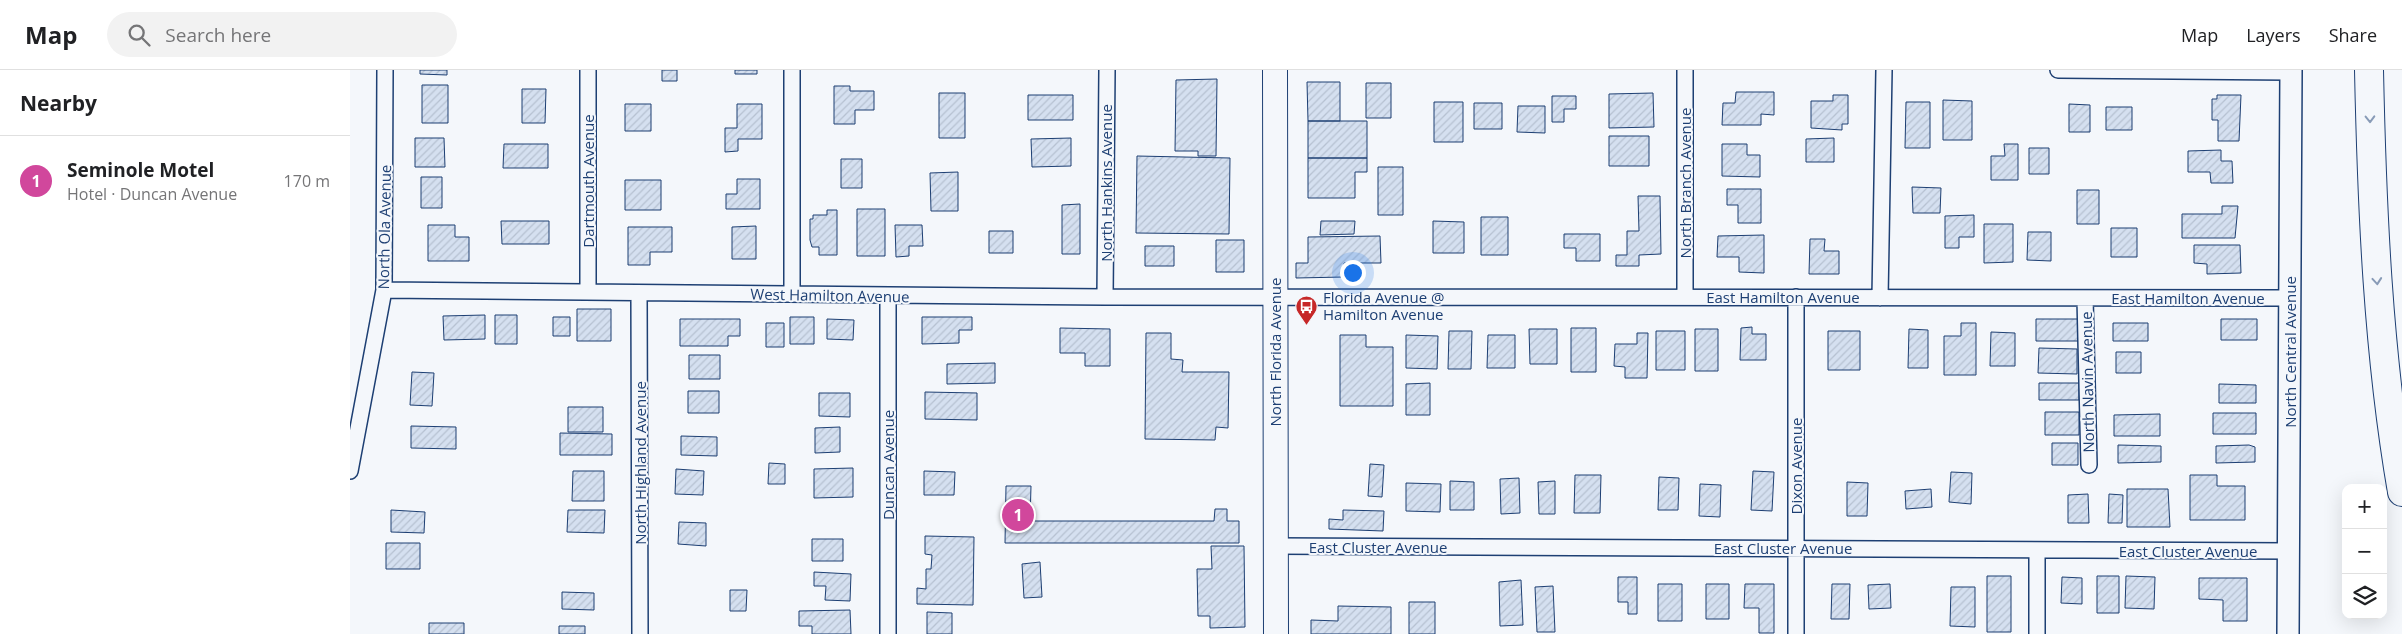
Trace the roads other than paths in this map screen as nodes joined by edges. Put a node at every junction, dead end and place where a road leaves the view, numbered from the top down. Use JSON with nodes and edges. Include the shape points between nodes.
{"nodes":[{"id":1,"x":385,"y":70,"type":"edge"},
{"id":2,"x":588,"y":70,"type":"edge"},
{"id":3,"x":792,"y":70,"type":"edge"},
{"id":4,"x":1107,"y":70,"type":"edge"},
{"id":5,"x":1275,"y":70,"type":"edge"},
{"id":6,"x":1685,"y":70,"type":"edge"},
{"id":7,"x":1884,"y":70,"type":"edge"},
{"id":8,"x":2058,"y":70,"type":"edge"},
{"id":9,"x":2369,"y":70,"type":"edge"},
{"id":10,"x":2291,"y":71,"type":"edge"},
{"id":11,"x":384,"y":290,"type":"junction"},
{"id":12,"x":588,"y":292,"type":"junction"},
{"id":13,"x":640,"y":293,"type":"junction"},
{"id":14,"x":792,"y":294,"type":"junction"},
{"id":15,"x":888,"y":296,"type":"junction"},
{"id":16,"x":1105,"y":297,"type":"junction"},
{"id":17,"x":1685,"y":297,"type":"junction"},
{"id":18,"x":1796,"y":297,"type":"junction"},
{"id":19,"x":1275,"y":298,"type":"junction"},
{"id":20,"x":1880,"y":298,"type":"junction"},
{"id":21,"x":2085,"y":298,"type":"junction"},
{"id":22,"x":2291,"y":298,"type":"junction"},
{"id":23,"x":2089,"y":465,"type":"dead end"},
{"id":24,"x":350,"y":471,"type":"edge"},
{"id":25,"x":2402,"y":492,"type":"edge"},
{"id":26,"x":1276,"y":546,"type":"junction"},
{"id":27,"x":1796,"y":548,"type":"junction"},
{"id":28,"x":2037,"y":550,"type":"junction"},
{"id":29,"x":2289,"y":551,"type":"junction"},
{"id":30,"x":640,"y":634,"type":"edge"},
{"id":31,"x":888,"y":634,"type":"edge"},
{"id":32,"x":1276,"y":634,"type":"edge"},
{"id":33,"x":1796,"y":634,"type":"edge"},
{"id":34,"x":2037,"y":634,"type":"edge"},
{"id":35,"x":2288,"y":634,"type":"edge"}],
"edges":[{"from":1,"to":11,"type":"street","name":"North Ola Avenue"},
{"from":2,"to":12,"type":"street","name":"Dartmouth Avenue"},
{"from":3,"to":14,"type":"street"},
{"from":4,"to":16,"type":"street","name":"North Hankins Avenue"},
{"from":5,"to":19,"type":"main road","name":"North Florida Avenue"},
{"from":6,"to":17,"type":"street","name":"North Branch Avenue"},
{"from":7,"to":20,"type":"street"},
{"from":8,"to":10,"type":"street"},
{"from":9,"to":25,"type":"highway","one_way":true,"via":[[2375,251],[2388,394]]},
{"from":10,"to":22,"type":"street","name":"North Central Avenue"},
{"from":11,"to":12,"type":"street","name":"West Hamilton Avenue"},
{"from":11,"to":24,"type":"street","name":"North Ola Avenue"},
{"from":12,"to":13,"type":"street","name":"West Hamilton Avenue"},
{"from":13,"to":14,"type":"street","name":"West Hamilton Avenue"},
{"from":13,"to":30,"type":"street","name":"North Highland Avenue"},
{"from":14,"to":15,"type":"street","name":"West Hamilton Avenue"},
{"from":15,"to":16,"type":"street","name":"West Hamilton Avenue"},
{"from":15,"to":31,"type":"street","name":"Duncan Avenue"},
{"from":16,"to":19,"type":"street","name":"West Hamilton Avenue"},
{"from":17,"to":18,"type":"street","name":"East Hamilton Avenue"},
{"from":17,"to":19,"type":"street","name":"East Hamilton Avenue"},
{"from":18,"to":20,"type":"street","name":"East Hamilton Avenue"},
{"from":18,"to":27,"type":"street","name":"Dixon Avenue"},
{"from":19,"to":26,"type":"main road","name":"North Florida Avenue"},
{"from":20,"to":21,"type":"street","name":"East Hamilton Avenue"},
{"from":21,"to":22,"type":"street","name":"East Hamilton Avenue"},
{"from":21,"to":23,"type":"street","name":"North Navin Avenue"},
{"from":22,"to":29,"type":"street","name":"North Central Avenue"},
{"from":26,"to":27,"type":"street","name":"East Cluster Avenue"},
{"from":26,"to":32,"type":"main road","name":"North Florida Avenue"},
{"from":27,"to":28,"type":"street","name":"East Cluster Avenue"},
{"from":27,"to":33,"type":"street","name":"Dixon Avenue"},
{"from":28,"to":29,"type":"street","name":"East Cluster Avenue"},
{"from":28,"to":34,"type":"street"},
{"from":29,"to":35,"type":"street","name":"North Central Avenue"}]}
